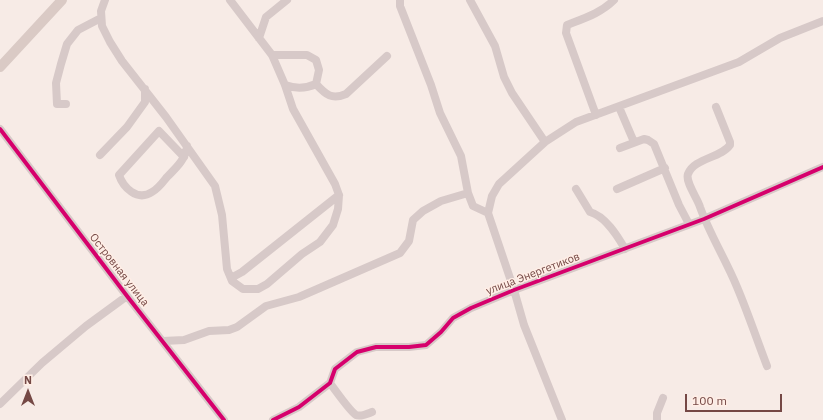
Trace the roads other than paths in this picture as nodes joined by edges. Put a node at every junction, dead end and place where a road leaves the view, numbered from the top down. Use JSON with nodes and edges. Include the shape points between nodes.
{"nodes":[{"id":1,"x":62,"y":0,"type":"edge"},
{"id":2,"x":105,"y":0,"type":"edge"},
{"id":3,"x":230,"y":0,"type":"edge"},
{"id":4,"x":287,"y":0,"type":"edge"},
{"id":5,"x":400,"y":0,"type":"edge"},
{"id":6,"x":470,"y":0,"type":"edge"},
{"id":7,"x":614,"y":0,"type":"edge"},
{"id":8,"x":101,"y":18,"type":"junction"},
{"id":9,"x":823,"y":21,"type":"edge"},
{"id":10,"x":259,"y":38,"type":"junction"},
{"id":11,"x":272,"y":55,"type":"junction"},
{"id":12,"x":387,"y":56,"type":"dead end"},
{"id":13,"x":0,"y":67,"type":"edge"},
{"id":14,"x":316,"y":84,"type":"junction"},
{"id":15,"x":285,"y":85,"type":"junction"},
{"id":16,"x":144,"y":89,"type":"junction"},
{"id":17,"x":66,"y":104,"type":"dead end"},
{"id":18,"x":619,"y":107,"type":"junction"},
{"id":19,"x":716,"y":107,"type":"dead end"},
{"id":20,"x":596,"y":115,"type":"junction"},
{"id":21,"x":0,"y":129,"type":"edge"},
{"id":22,"x":545,"y":142,"type":"junction"},
{"id":23,"x":634,"y":142,"type":"junction"},
{"id":24,"x":187,"y":146,"type":"junction"},
{"id":25,"x":620,"y":148,"type":"dead end"},
{"id":26,"x":100,"y":155,"type":"dead end"},
{"id":27,"x":184,"y":157,"type":"junction"},
{"id":28,"x":823,"y":167,"type":"edge"},
{"id":29,"x":664,"y":168,"type":"junction"},
{"id":30,"x":576,"y":189,"type":"dead end"},
{"id":31,"x":617,"y":189,"type":"dead end"},
{"id":32,"x":468,"y":193,"type":"junction"},
{"id":33,"x":338,"y":195,"type":"junction"},
{"id":34,"x":488,"y":213,"type":"junction"},
{"id":35,"x":704,"y":219,"type":"junction"},
{"id":36,"x":689,"y":224,"type":"junction"},
{"id":37,"x":625,"y":249,"type":"junction"},
{"id":38,"x":231,"y":278,"type":"junction"},
{"id":39,"x":514,"y":290,"type":"junction"},
{"id":40,"x":127,"y":296,"type":"junction"},
{"id":41,"x":163,"y":341,"type":"junction"},
{"id":42,"x":767,"y":366,"type":"dead end"},
{"id":43,"x":330,"y":383,"type":"junction"},
{"id":44,"x":663,"y":398,"type":"dead end"},
{"id":45,"x":0,"y":404,"type":"edge"},
{"id":46,"x":372,"y":412,"type":"dead end"},
{"id":47,"x":224,"y":420,"type":"edge"},
{"id":48,"x":273,"y":420,"type":"edge"},
{"id":49,"x":562,"y":420,"type":"edge"},
{"id":50,"x":656,"y":420,"type":"edge"}],
"edges":[{"from":1,"to":13,"type":"main road"},
{"from":2,"to":8,"type":"street"},
{"from":3,"to":10,"type":"street"},
{"from":4,"to":10,"type":"street","via":[[266,17]]},
{"from":5,"to":32,"type":"street","via":[[400,6],[432,85],[440,113],[460,156]]},
{"from":6,"to":22,"type":"street","via":[[495,46],[504,77],[512,93]]},
{"from":7,"to":20,"type":"street","via":[[598,13],[567,25],[566,33]]},
{"from":8,"to":16,"type":"street","via":[[110,42]]},
{"from":8,"to":17,"type":"street","via":[[78,30],[67,44],[56,83],[57,104]]},
{"from":9,"to":18,"type":"street","via":[[780,38],[739,62]]},
{"from":10,"to":11,"type":"street"},
{"from":11,"to":14,"type":"street","via":[[306,55],[316,60],[320,70]]},
{"from":11,"to":15,"type":"street"},
{"from":12,"to":14,"type":"street","via":[[346,94],[338,98],[326,94]]},
{"from":14,"to":15,"type":"street","via":[[295,88]]},
{"from":15,"to":33,"type":"street","via":[[293,109],[335,184]]},
{"from":16,"to":24,"type":"street"},
{"from":16,"to":26,"type":"street","via":[[145,102]]},
{"from":18,"to":20,"type":"street"},
{"from":18,"to":23,"type":"street"},
{"from":19,"to":35,"type":"street","via":[[730,145],[725,151],[691,168],[688,174],[688,180]]},
{"from":20,"to":22,"type":"street","via":[[576,122]]},
{"from":21,"to":40,"type":"street","name":"Островная улица"},
{"from":22,"to":34,"type":"street","via":[[500,184],[492,196]]},
{"from":23,"to":25,"type":"street"},
{"from":23,"to":29,"type":"street","via":[[644,139],[654,144]]},
{"from":24,"to":27,"type":"street"},
{"from":24,"to":38,"type":"street","via":[[215,186],[222,215],[227,269]]},
{"from":27,"to":27,"type":"street","via":[[152,193],[143,196],[132,193],[119,175],[159,131]]},
{"from":28,"to":35,"type":"street","name":"улица Энергетиков"},
{"from":29,"to":31,"type":"street"},
{"from":29,"to":36,"type":"street"},
{"from":30,"to":37,"type":"street","via":[[590,212],[597,214],[618,237]]},
{"from":32,"to":34,"type":"street","via":[[473,206]]},
{"from":32,"to":41,"type":"street","via":[[441,201],[423,211],[413,220],[409,241],[400,254],[299,297],[266,306],[229,330],[209,331],[184,340]]},
{"from":33,"to":38,"type":"street","via":[[242,272]]},
{"from":33,"to":38,"type":"street","via":[[338,209],[333,225],[320,242],[267,284],[258,289],[243,289]]},
{"from":34,"to":39,"type":"street"},
{"from":35,"to":36,"type":"street","name":"улица Энергетиков"},
{"from":35,"to":42,"type":"street","via":[[737,287]]},
{"from":36,"to":37,"type":"street","name":"улица Энергетиков"},
{"from":37,"to":39,"type":"street","name":"улица Энергетиков"},
{"from":39,"to":43,"type":"street","name":"улица Энергетиков","via":[[453,318],[426,344],[376,347],[357,352],[334,369]]},
{"from":39,"to":49,"type":"street","via":[[524,325]]},
{"from":40,"to":41,"type":"street","name":"Островная улица"},
{"from":40,"to":45,"type":"street","via":[[42,363]]},
{"from":41,"to":47,"type":"street","name":"Островная улица"},
{"from":43,"to":46,"type":"street","via":[[357,415]]},
{"from":43,"to":48,"type":"street","name":"улица Энергетиков","via":[[299,407]]},
{"from":44,"to":50,"type":"street"}]}
